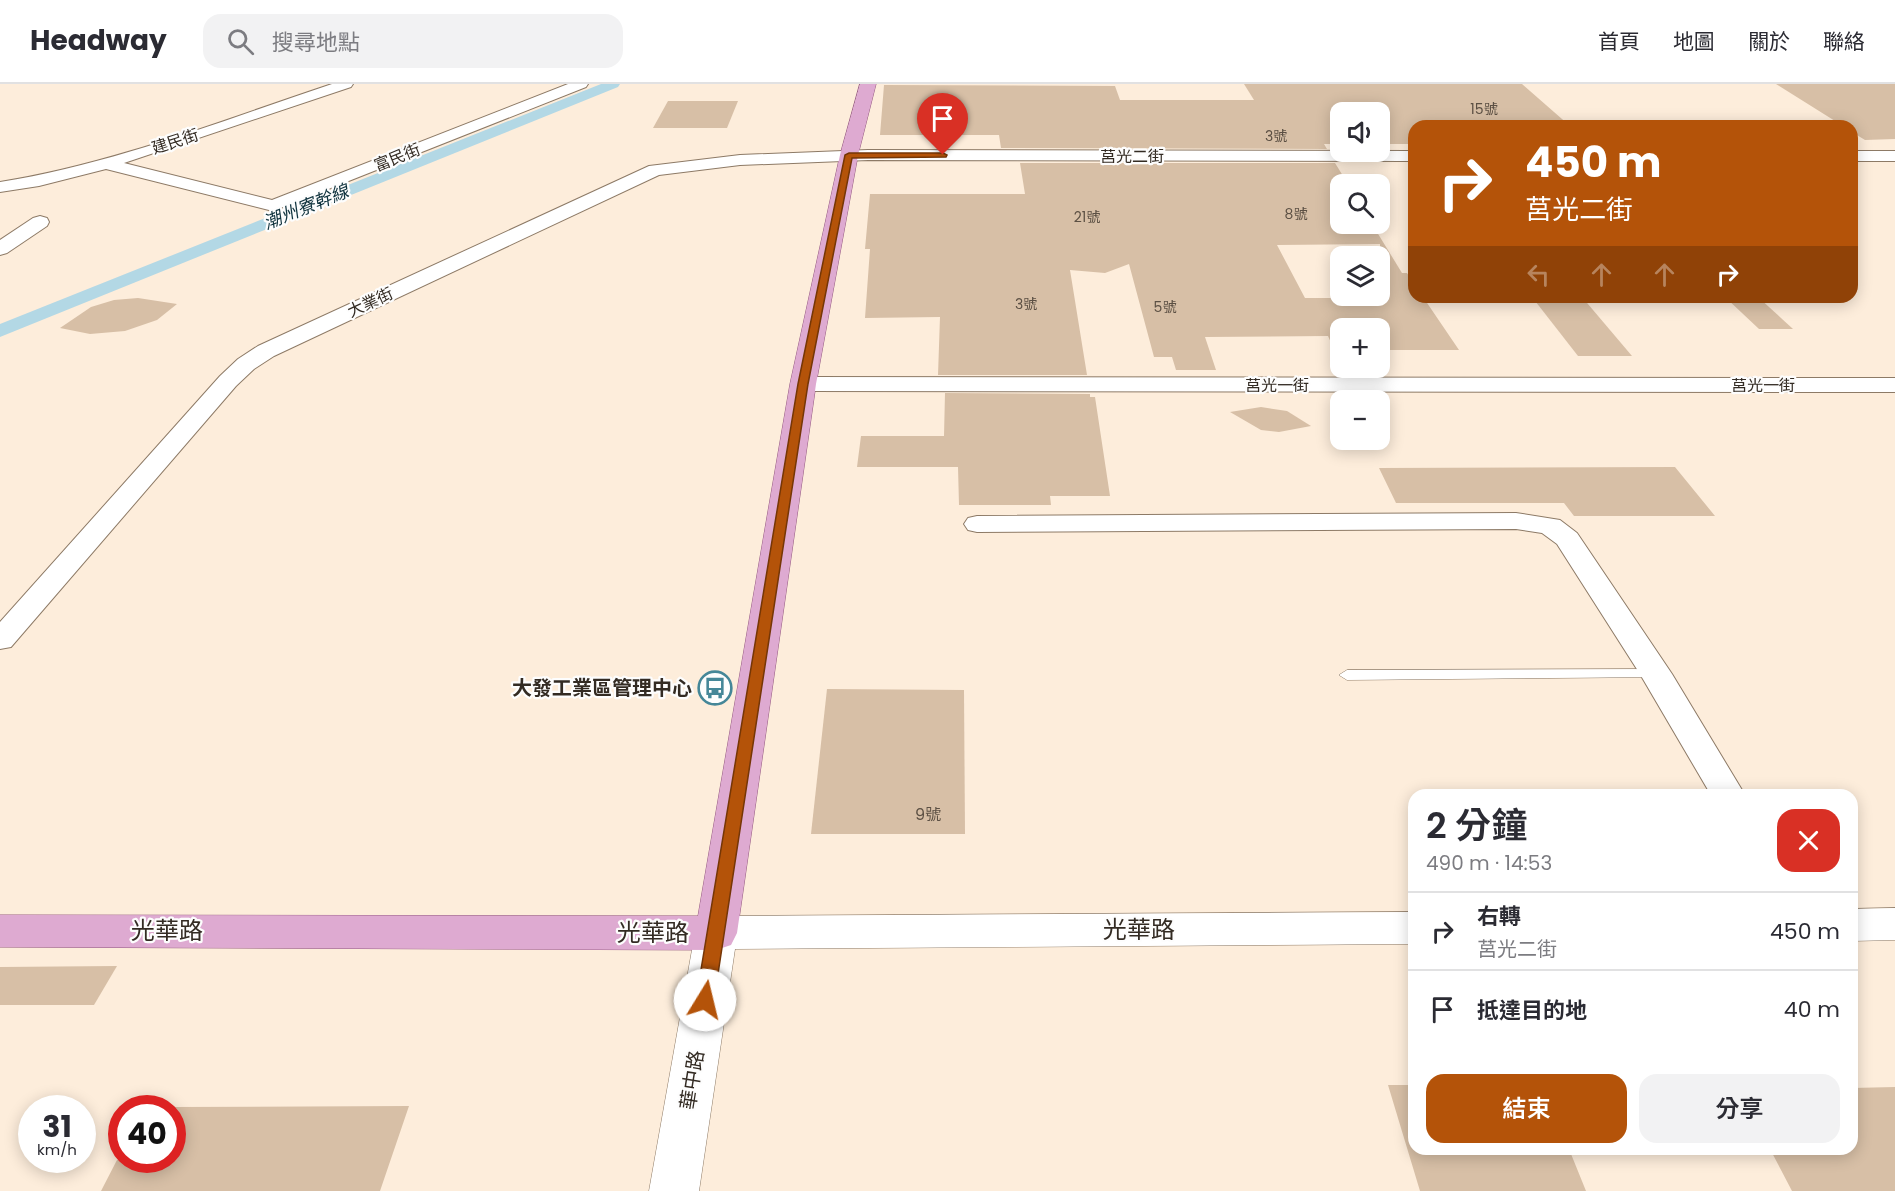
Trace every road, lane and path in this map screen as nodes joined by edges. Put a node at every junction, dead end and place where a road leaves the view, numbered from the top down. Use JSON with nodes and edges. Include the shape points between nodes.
{"nodes":[{"id":1,"x":346,"y":84,"type":"edge"},
{"id":2,"x":581,"y":84,"type":"edge"},
{"id":3,"x":868,"y":84,"type":"edge"},
{"id":4,"x":849,"y":155,"type":"junction"},
{"id":5,"x":1408,"y":156,"type":"edge"},
{"id":6,"x":1858,"y":156,"type":"edge"},
{"id":7,"x":1895,"y":156,"type":"edge"},
{"id":8,"x":106,"y":164,"type":"junction"},
{"id":9,"x":0,"y":187,"type":"edge"},
{"id":10,"x":40,"y":222,"type":"dead end"},
{"id":11,"x":0,"y":249,"type":"edge"},
{"id":12,"x":803,"y":384,"type":"junction"},
{"id":13,"x":1895,"y":385,"type":"edge"},
{"id":14,"x":977,"y":524,"type":"dead end"},
{"id":15,"x":0,"y":640,"type":"edge"},
{"id":16,"x":1656,"y":674,"type":"junction"},
{"id":17,"x":1347,"y":675,"type":"dead end"},
{"id":18,"x":1724,"y":789,"type":"edge"},
{"id":19,"x":1895,"y":924,"type":"edge"},
{"id":20,"x":1858,"y":925,"type":"edge"},
{"id":21,"x":1408,"y":928,"type":"edge"},
{"id":22,"x":0,"y":931,"type":"edge"},
{"id":23,"x":716,"y":933,"type":"junction"},
{"id":24,"x":674,"y":1191,"type":"edge"}],
"edges":[{"from":1,"to":8,"type":"street","name":"建民街"},
{"from":2,"to":8,"type":"street","name":"富民街","via":[[273,206]]},
{"from":3,"to":4,"type":"main road","name":"華中路"},
{"from":4,"to":5,"type":"street","name":"莒光二街"},
{"from":4,"to":12,"type":"main road","name":"華中路"},
{"from":4,"to":15,"type":"street","name":"大業街","via":[[745,158],[655,170],[266,351],[228,381]]},
{"from":6,"to":7,"type":"street"},
{"from":8,"to":9,"type":"street","name":"建民街","via":[[39,182]]},
{"from":10,"to":11,"type":"street"},
{"from":12,"to":13,"type":"street","name":"莒光一街"},
{"from":12,"to":23,"type":"main road","name":"華中路"},
{"from":14,"to":16,"type":"street","via":[[1516,521],[1550,526],[1567,539]]},
{"from":16,"to":17,"type":"lane"},
{"from":16,"to":18,"type":"street"},
{"from":19,"to":20,"type":"street"},
{"from":21,"to":23,"type":"street","name":"光華路"},
{"from":22,"to":23,"type":"main road","name":"光華路"},
{"from":23,"to":24,"type":"street","name":"華中路"}]}
